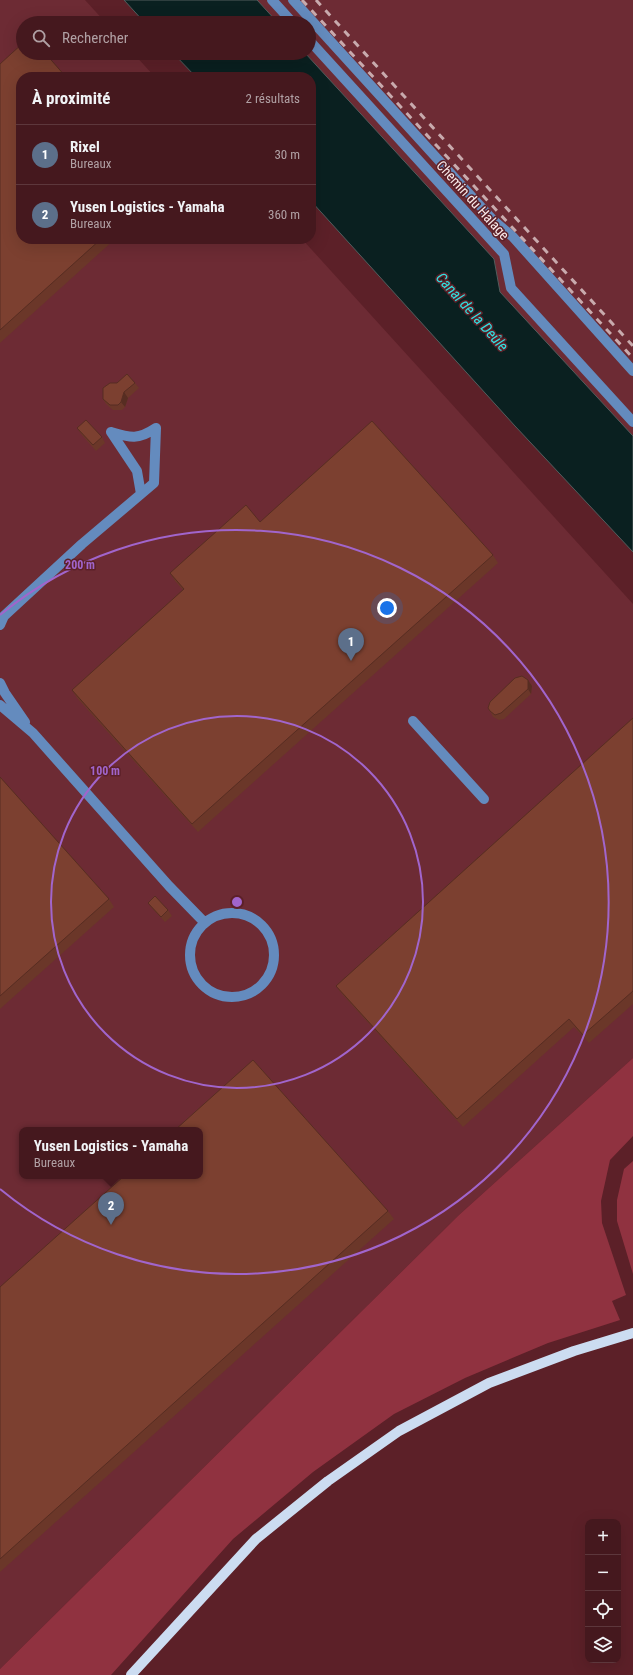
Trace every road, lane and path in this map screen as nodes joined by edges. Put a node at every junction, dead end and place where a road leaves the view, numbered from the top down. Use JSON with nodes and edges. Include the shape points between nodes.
{"nodes":[{"id":1,"x":272,"y":0,"type":"edge"},
{"id":2,"x":293,"y":0,"type":"edge"},
{"id":3,"x":287,"y":16,"type":"edge"},
{"id":4,"x":308,"y":16,"type":"edge"},
{"id":5,"x":316,"y":25,"type":"edge"},
{"id":6,"x":316,"y":48,"type":"edge"},
{"id":7,"x":633,"y":371,"type":"edge"},
{"id":8,"x":633,"y":422,"type":"edge"},
{"id":9,"x":141,"y":494,"type":"junction"},
{"id":10,"x":2,"y":620,"type":"edge"},
{"id":11,"x":0,"y":683,"type":"edge"},
{"id":12,"x":0,"y":705,"type":"edge"},
{"id":13,"x":414,"y":721,"type":"dead end"},
{"id":14,"x":33,"y":733,"type":"junction"},
{"id":15,"x":484,"y":799,"type":"dead end"},
{"id":16,"x":205,"y":923,"type":"junction"},
{"id":17,"x":633,"y":1333,"type":"edge"},
{"id":18,"x":131,"y":1675,"type":"edge"}],
"edges":[{"from":1,"to":3,"type":"street"},
{"from":2,"to":4,"type":"street"},
{"from":5,"to":7,"type":"street","via":[[494,220],[513,237]]},
{"from":6,"to":8,"type":"street","name":"Chemin du Halage","via":[[504,254],[511,288]]},
{"from":9,"to":9,"type":"street","via":[[154,483],[156,428],[145,435],[130,438],[111,432],[137,471]]},
{"from":9,"to":10,"type":"street","via":[[82,544]]},
{"from":11,"to":14,"type":"street"},
{"from":12,"to":14,"type":"street"},
{"from":13,"to":15,"type":"street"},
{"from":14,"to":16,"type":"street"},
{"from":16,"to":16,"type":"street","via":[[195,934],[190,950],[190,961],[201,983],[223,996],[235,997],[251,992],[261,985],[272,969],[274,949],[269,934],[261,924],[240,914],[223,914]]},
{"from":17,"to":18,"type":"main road","via":[[574,1351],[489,1383],[399,1431],[328,1481],[256,1539]]}]}
